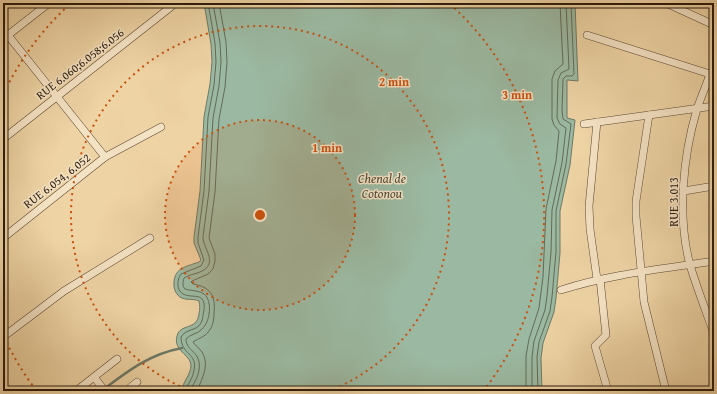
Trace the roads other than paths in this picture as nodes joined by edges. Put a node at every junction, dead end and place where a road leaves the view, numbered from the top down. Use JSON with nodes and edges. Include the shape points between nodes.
{"nodes":[{"id":1,"x":49,"y":3,"type":"edge"},
{"id":2,"x":666,"y":3,"type":"edge"},
{"id":3,"x":172,"y":6,"type":"dead end"},
{"id":4,"x":714,"y":25,"type":"edge"},
{"id":5,"x":5,"y":34,"type":"edge"},
{"id":6,"x":587,"y":35,"type":"dead end"},
{"id":7,"x":712,"y":73,"type":"edge"},
{"id":8,"x":57,"y":97,"type":"junction"},
{"id":9,"x":714,"y":106,"type":"edge"},
{"id":10,"x":697,"y":108,"type":"junction"},
{"id":11,"x":649,"y":115,"type":"junction"},
{"id":12,"x":597,"y":122,"type":"junction"},
{"id":13,"x":584,"y":124,"type":"dead end"},
{"id":14,"x":161,"y":127,"type":"dead end"},
{"id":15,"x":3,"y":139,"type":"edge"},
{"id":16,"x":105,"y":157,"type":"junction"},
{"id":17,"x":714,"y":186,"type":"edge"},
{"id":18,"x":684,"y":191,"type":"junction"},
{"id":19,"x":3,"y":238,"type":"edge"},
{"id":20,"x":150,"y":238,"type":"dead end"},
{"id":21,"x":714,"y":261,"type":"edge"},
{"id":22,"x":690,"y":264,"type":"junction"},
{"id":23,"x":641,"y":271,"type":"junction"},
{"id":24,"x":599,"y":279,"type":"junction"},
{"id":25,"x":561,"y":290,"type":"dead end"},
{"id":26,"x":714,"y":334,"type":"edge"},
{"id":27,"x":3,"y":337,"type":"edge"},
{"id":28,"x":117,"y":359,"type":"dead end"},
{"id":29,"x":94,"y":377,"type":"junction"},
{"id":30,"x":136,"y":382,"type":"dead end"},
{"id":31,"x":102,"y":388,"type":"edge"},
{"id":32,"x":76,"y":391,"type":"edge"},
{"id":33,"x":126,"y":391,"type":"edge"},
{"id":34,"x":608,"y":391,"type":"edge"},
{"id":35,"x":666,"y":391,"type":"edge"}],
"edges":[{"from":1,"to":5,"type":"street"},
{"from":2,"to":4,"type":"street"},
{"from":3,"to":8,"type":"street","name":"RUE 6.060;6.058;6.056"},
{"from":5,"to":8,"type":"street"},
{"from":6,"to":7,"type":"street"},
{"from":7,"to":10,"type":"street","name":"RUE 3.013"},
{"from":8,"to":15,"type":"street","name":"RUE 6.060;6.058;6.056"},
{"from":8,"to":16,"type":"street"},
{"from":9,"to":10,"type":"street"},
{"from":10,"to":11,"type":"street"},
{"from":10,"to":18,"type":"street","name":"RUE 3.013","via":[[687,154]]},
{"from":11,"to":12,"type":"street"},
{"from":11,"to":23,"type":"street","via":[[636,201]]},
{"from":12,"to":13,"type":"street"},
{"from":12,"to":24,"type":"street","via":[[589,206],[590,230]]},
{"from":14,"to":16,"type":"street","name":"RUE 6.054, 6.052"},
{"from":16,"to":19,"type":"street","name":"RUE 6.054, 6.052"},
{"from":17,"to":18,"type":"street"},
{"from":18,"to":22,"type":"street","name":"RUE 3.013","via":[[684,225]]},
{"from":20,"to":27,"type":"street","via":[[64,291]]},
{"from":21,"to":22,"type":"street"},
{"from":22,"to":23,"type":"street"},
{"from":22,"to":26,"type":"street","name":"RUE 3.013"},
{"from":23,"to":24,"type":"street"},
{"from":23,"to":35,"type":"street","via":[[644,302]]},
{"from":24,"to":25,"type":"street"},
{"from":24,"to":34,"type":"street","via":[[606,335],[595,346]]},
{"from":28,"to":29,"type":"street"},
{"from":29,"to":31,"type":"street"},
{"from":29,"to":32,"type":"street"},
{"from":30,"to":33,"type":"street"}]}
